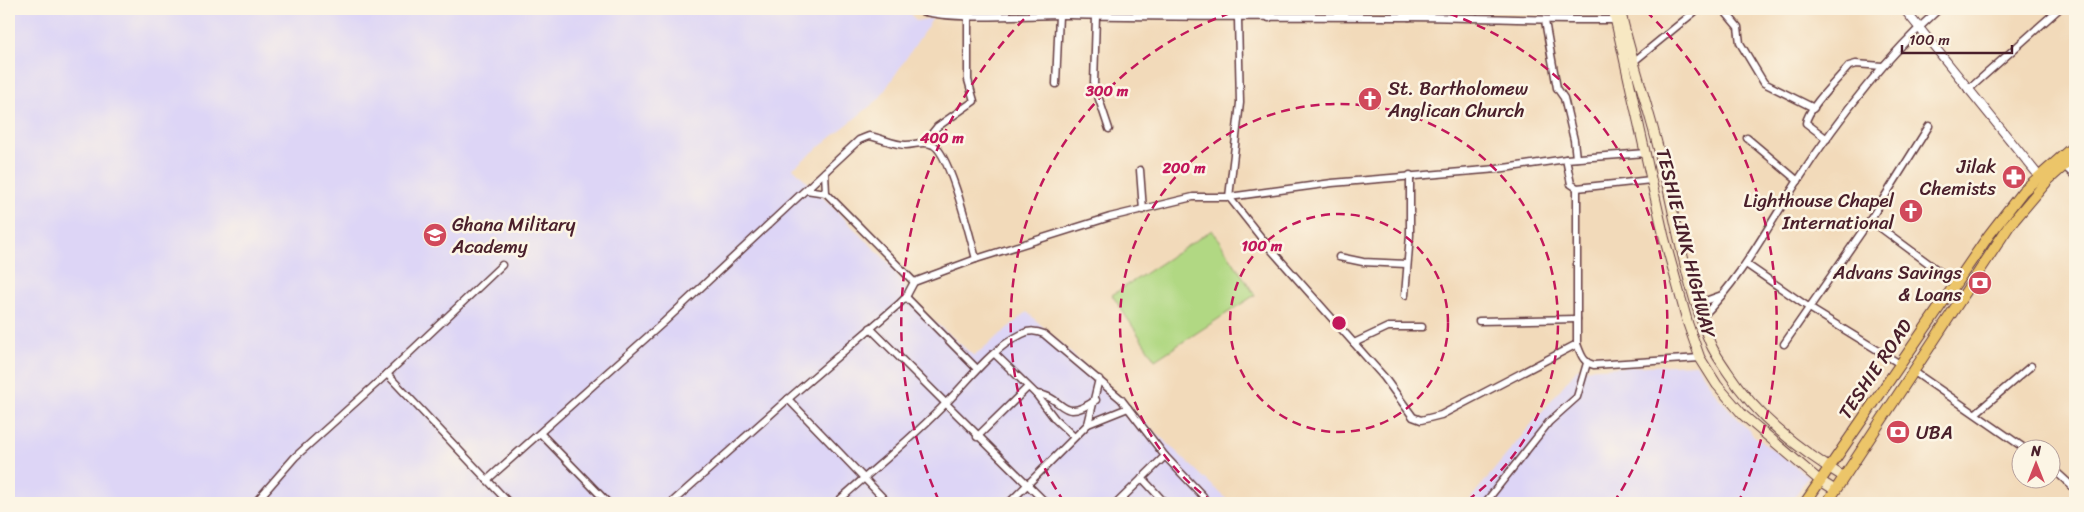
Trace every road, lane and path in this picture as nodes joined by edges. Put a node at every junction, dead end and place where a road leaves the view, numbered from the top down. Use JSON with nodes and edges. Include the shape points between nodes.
{"nodes":[{"id":1,"x":915,"y":9,"type":"edge"},
{"id":2,"x":1269,"y":9,"type":"edge"},
{"id":3,"x":1409,"y":9,"type":"edge"},
{"id":4,"x":1613,"y":9,"type":"edge"},
{"id":5,"x":1620,"y":9,"type":"edge"},
{"id":6,"x":1698,"y":9,"type":"edge"},
{"id":7,"x":1723,"y":9,"type":"edge"},
{"id":8,"x":1904,"y":9,"type":"edge"},
{"id":9,"x":1939,"y":9,"type":"edge"},
{"id":10,"x":2059,"y":9,"type":"edge"},
{"id":11,"x":968,"y":12,"type":"edge"},
{"id":12,"x":1067,"y":12,"type":"edge"},
{"id":13,"x":1059,"y":16,"type":"junction"},
{"id":14,"x":1096,"y":16,"type":"junction"},
{"id":15,"x":1409,"y":17,"type":"junction"},
{"id":16,"x":1269,"y":18,"type":"junction"},
{"id":17,"x":1238,"y":19,"type":"junction"},
{"id":18,"x":1615,"y":20,"type":"junction"},
{"id":19,"x":1545,"y":21,"type":"junction"},
{"id":20,"x":1919,"y":27,"type":"junction"},
{"id":21,"x":1631,"y":64,"type":"junction"},
{"id":22,"x":1882,"y":66,"type":"junction"},
{"id":23,"x":1056,"y":84,"type":"dead end"},
{"id":24,"x":1968,"y":90,"type":"junction"},
{"id":25,"x":1814,"y":108,"type":"junction"},
{"id":26,"x":1929,"y":126,"type":"dead end"},
{"id":27,"x":1109,"y":129,"type":"dead end"},
{"id":28,"x":1747,"y":138,"type":"dead end"},
{"id":29,"x":1827,"y":139,"type":"junction"},
{"id":30,"x":926,"y":142,"type":"junction"},
{"id":31,"x":2075,"y":145,"type":"edge"},
{"id":32,"x":1646,"y":153,"type":"junction"},
{"id":33,"x":2075,"y":156,"type":"edge"},
{"id":34,"x":1576,"y":158,"type":"junction"},
{"id":35,"x":1566,"y":159,"type":"junction"},
{"id":36,"x":2064,"y":166,"type":"junction"},
{"id":37,"x":1140,"y":170,"type":"dead end"},
{"id":38,"x":825,"y":172,"type":"junction"},
{"id":39,"x":1410,"y":175,"type":"junction"},
{"id":40,"x":2040,"y":176,"type":"junction"},
{"id":41,"x":2075,"y":176,"type":"edge"},
{"id":42,"x":1652,"y":180,"type":"junction"},
{"id":43,"x":1798,"y":181,"type":"junction"},
{"id":44,"x":1576,"y":188,"type":"junction"},
{"id":45,"x":806,"y":190,"type":"junction"},
{"id":46,"x":826,"y":194,"type":"junction"},
{"id":47,"x":1229,"y":197,"type":"junction"},
{"id":48,"x":1143,"y":210,"type":"junction"},
{"id":49,"x":1870,"y":220,"type":"junction"},
{"id":50,"x":1338,"y":257,"type":"dead end"},
{"id":51,"x":976,"y":259,"type":"junction"},
{"id":52,"x":1406,"y":264,"type":"junction"},
{"id":53,"x":1746,"y":264,"type":"junction"},
{"id":54,"x":502,"y":266,"type":"dead end"},
{"id":55,"x":914,"y":282,"type":"junction"},
{"id":56,"x":1955,"y":283,"type":"junction"},
{"id":57,"x":1723,"y":294,"type":"junction"},
{"id":58,"x":1405,"y":295,"type":"dead end"},
{"id":59,"x":906,"y":297,"type":"junction"},
{"id":60,"x":1697,"y":304,"type":"junction"},
{"id":61,"x":1810,"y":309,"type":"junction"},
{"id":62,"x":1701,"y":318,"type":"junction"},
{"id":63,"x":1577,"y":319,"type":"junction"},
{"id":64,"x":1479,"y":321,"type":"dead end"},
{"id":65,"x":1422,"y":327,"type":"dead end"},
{"id":66,"x":870,"y":328,"type":"junction"},
{"id":67,"x":1354,"y":343,"type":"junction"},
{"id":68,"x":1577,"y":344,"type":"junction"},
{"id":69,"x":1784,"y":344,"type":"dead end"},
{"id":70,"x":995,"y":354,"type":"junction"},
{"id":71,"x":1700,"y":358,"type":"junction"},
{"id":72,"x":1587,"y":364,"type":"junction"},
{"id":73,"x":1900,"y":364,"type":"junction"},
{"id":74,"x":2031,"y":366,"type":"dead end"},
{"id":75,"x":977,"y":369,"type":"junction"},
{"id":76,"x":1913,"y":371,"type":"junction"},
{"id":77,"x":387,"y":374,"type":"junction"},
{"id":78,"x":1099,"y":379,"type":"junction"},
{"id":79,"x":1028,"y":387,"type":"junction"},
{"id":80,"x":1036,"y":394,"type":"junction"},
{"id":81,"x":788,"y":398,"type":"junction"},
{"id":82,"x":1096,"y":400,"type":"junction"},
{"id":83,"x":946,"y":404,"type":"junction"},
{"id":84,"x":1128,"y":408,"type":"junction"},
{"id":85,"x":1976,"y":413,"type":"junction"},
{"id":86,"x":1088,"y":424,"type":"junction"},
{"id":87,"x":541,"y":434,"type":"junction"},
{"id":88,"x":1073,"y":436,"type":"junction"},
{"id":89,"x":977,"y":437,"type":"junction"},
{"id":90,"x":2013,"y":440,"type":"edge"},
{"id":91,"x":1165,"y":456,"type":"junction"},
{"id":92,"x":1828,"y":467,"type":"junction"},
{"id":93,"x":865,"y":477,"type":"junction"},
{"id":94,"x":1844,"y":477,"type":"junction"},
{"id":95,"x":2062,"y":477,"type":"edge"},
{"id":96,"x":1142,"y":478,"type":"junction"},
{"id":97,"x":487,"y":480,"type":"junction"},
{"id":98,"x":1819,"y":480,"type":"junction"},
{"id":99,"x":1029,"y":486,"type":"junction"},
{"id":100,"x":2075,"y":489,"type":"edge"},
{"id":101,"x":1835,"y":490,"type":"junction"},
{"id":102,"x":1121,"y":502,"type":"edge"},
{"id":103,"x":255,"y":503,"type":"edge"},
{"id":104,"x":508,"y":503,"type":"edge"},
{"id":105,"x":608,"y":503,"type":"edge"},
{"id":106,"x":670,"y":503,"type":"edge"},
{"id":107,"x":836,"y":503,"type":"edge"},
{"id":108,"x":888,"y":503,"type":"edge"},
{"id":109,"x":1009,"y":503,"type":"edge"},
{"id":110,"x":1046,"y":503,"type":"edge"},
{"id":111,"x":1166,"y":503,"type":"edge"},
{"id":112,"x":1206,"y":503,"type":"edge"},
{"id":113,"x":1485,"y":503,"type":"edge"},
{"id":114,"x":1804,"y":503,"type":"edge"},
{"id":115,"x":1827,"y":503,"type":"edge"}],
"edges":[{"from":1,"to":11,"type":"street","via":[[923,12]]},
{"from":2,"to":16,"type":"street"},
{"from":3,"to":15,"type":"street"},
{"from":4,"to":18,"type":"main road","name":"TESHIE LINK HIGHWAY"},
{"from":5,"to":21,"type":"main road","name":"TESHIE LINK HIGHWAY"},
{"from":6,"to":21,"type":"street"},
{"from":7,"to":25,"type":"street","via":[[1738,27],[1740,43],[1764,83]]},
{"from":8,"to":20,"type":"street"},
{"from":9,"to":20,"type":"street"},
{"from":10,"to":24,"type":"street"},
{"from":11,"to":13,"type":"street"},
{"from":11,"to":30,"type":"street","via":[[968,80],[974,101],[937,127]]},
{"from":12,"to":13,"type":"street"},
{"from":12,"to":14,"type":"street"},
{"from":13,"to":23,"type":"street"},
{"from":14,"to":17,"type":"street"},
{"from":14,"to":27,"type":"street","via":[[1094,84]]},
{"from":15,"to":16,"type":"street"},
{"from":15,"to":19,"type":"street"},
{"from":16,"to":17,"type":"street"},
{"from":17,"to":47,"type":"street","via":[[1240,103]]},
{"from":18,"to":19,"type":"street"},
{"from":18,"to":21,"type":"main road","name":"TESHIE LINK HIGHWAY"},
{"from":19,"to":34,"type":"street","via":[[1557,88],[1564,98]]},
{"from":20,"to":22,"type":"street"},
{"from":20,"to":24,"type":"street"},
{"from":21,"to":32,"type":"main road","name":"TESHIE LINK HIGHWAY"},
{"from":21,"to":60,"type":"main road","name":"TESHIE LINK HIGHWAY"},
{"from":22,"to":25,"type":"street","via":[[1849,66]]},
{"from":22,"to":29,"type":"street"},
{"from":24,"to":40,"type":"street"},
{"from":25,"to":29,"type":"street","via":[[1806,123]]},
{"from":26,"to":49,"type":"street"},
{"from":28,"to":43,"type":"street"},
{"from":29,"to":43,"type":"street"},
{"from":30,"to":38,"type":"street","via":[[893,144],[869,136],[859,140]]},
{"from":30,"to":51,"type":"street","via":[[940,152],[950,173]]},
{"from":31,"to":40,"type":"main road","name":"TESHIE ROAD"},
{"from":32,"to":34,"type":"street"},
{"from":32,"to":42,"type":"main road","name":"TESHIE LINK HIGHWAY"},
{"from":33,"to":36,"type":"main road","name":"TESHIE ROAD"},
{"from":34,"to":35,"type":"street"},
{"from":35,"to":39,"type":"street","via":[[1497,169]]},
{"from":35,"to":44,"type":"street","via":[[1571,184]]},
{"from":36,"to":41,"type":"street"},
{"from":36,"to":76,"type":"main road","name":"TESHIE ROAD","via":[[2009,226]]},
{"from":37,"to":48,"type":"street"},
{"from":38,"to":45,"type":"street"},
{"from":38,"to":46,"type":"street"},
{"from":39,"to":47,"type":"street"},
{"from":39,"to":52,"type":"street","via":[[1410,236]]},
{"from":40,"to":56,"type":"main road","name":"TESHIE ROAD","via":[[2018,197]]},
{"from":42,"to":44,"type":"street"},
{"from":42,"to":71,"type":"main road","name":"TESHIE LINK HIGHWAY","via":[[1685,315]]},
{"from":43,"to":53,"type":"street"},
{"from":44,"to":63,"type":"street"},
{"from":45,"to":46,"type":"street"},
{"from":45,"to":87,"type":"street"},
{"from":46,"to":55,"type":"street"},
{"from":47,"to":48,"type":"street","via":[[1193,198]]},
{"from":47,"to":67,"type":"street"},
{"from":48,"to":51,"type":"street","via":[[1110,217]]},
{"from":49,"to":56,"type":"street"},
{"from":49,"to":61,"type":"street"},
{"from":50,"to":52,"type":"street","via":[[1362,262]]},
{"from":51,"to":55,"type":"street"},
{"from":52,"to":58,"type":"street"},
{"from":53,"to":57,"type":"street"},
{"from":53,"to":61,"type":"street"},
{"from":54,"to":77,"type":"street"},
{"from":55,"to":59,"type":"street"},
{"from":56,"to":73,"type":"main road","name":"TESHIE ROAD"},
{"from":57,"to":60,"type":"street"},
{"from":57,"to":62,"type":"street"},
{"from":59,"to":66,"type":"street"},
{"from":59,"to":75,"type":"street"},
{"from":60,"to":62,"type":"main road","name":"TESHIE LINK HIGHWAY"},
{"from":61,"to":69,"type":"street"},
{"from":61,"to":73,"type":"street"},
{"from":62,"to":92,"type":"main road","name":"TESHIE LINK HIGHWAY","via":[[1711,347],[1743,395],[1772,426]]},
{"from":63,"to":64,"type":"street"},
{"from":63,"to":68,"type":"street"},
{"from":65,"to":67,"type":"street","via":[[1388,327]]},
{"from":66,"to":81,"type":"street"},
{"from":66,"to":83,"type":"street"},
{"from":67,"to":68,"type":"street","via":[[1414,417],[1421,420],[1441,415]]},
{"from":68,"to":72,"type":"street"},
{"from":70,"to":75,"type":"street"},
{"from":70,"to":78,"type":"street","via":[[1022,334],[1036,331]]},
{"from":70,"to":79,"type":"street"},
{"from":71,"to":72,"type":"street"},
{"from":71,"to":98,"type":"main road","name":"TESHIE LINK HIGHWAY","via":[[1743,415]]},
{"from":72,"to":113,"type":"street","via":[[1577,397],[1549,422]]},
{"from":73,"to":92,"type":"main road","name":"TESHIE ROAD"},
{"from":74,"to":85,"type":"street"},
{"from":75,"to":83,"type":"street"},
{"from":76,"to":85,"type":"street"},
{"from":76,"to":94,"type":"main road","name":"TESHIE ROAD"},
{"from":77,"to":97,"type":"street"},
{"from":77,"to":103,"type":"street","via":[[294,456]]},
{"from":78,"to":82,"type":"street"},
{"from":78,"to":84,"type":"street"},
{"from":79,"to":80,"type":"street"},
{"from":79,"to":89,"type":"street"},
{"from":80,"to":82,"type":"street","via":[[1048,395],[1067,410],[1077,410]]},
{"from":80,"to":88,"type":"street"},
{"from":81,"to":93,"type":"street"},
{"from":81,"to":106,"type":"street"},
{"from":82,"to":86,"type":"street"},
{"from":83,"to":89,"type":"street"},
{"from":83,"to":93,"type":"street"},
{"from":84,"to":86,"type":"street"},
{"from":84,"to":91,"type":"street"},
{"from":85,"to":90,"type":"street"},
{"from":86,"to":88,"type":"street"},
{"from":87,"to":97,"type":"street"},
{"from":87,"to":105,"type":"street"},
{"from":88,"to":99,"type":"street"},
{"from":89,"to":99,"type":"street"},
{"from":91,"to":96,"type":"street"},
{"from":91,"to":112,"type":"street"},
{"from":92,"to":94,"type":"main road","name":"TESHIE LINK HIGHWAY"},
{"from":92,"to":98,"type":"main road","name":"TESHIE ROAD"},
{"from":93,"to":107,"type":"street"},
{"from":93,"to":108,"type":"street"},
{"from":94,"to":101,"type":"main road","name":"TESHIE ROAD"},
{"from":95,"to":100,"type":"street"},
{"from":96,"to":102,"type":"street"},
{"from":96,"to":111,"type":"street"},
{"from":97,"to":104,"type":"street"},
{"from":98,"to":101,"type":"main road","name":"TESHIE LINK HIGHWAY"},
{"from":98,"to":114,"type":"main road","name":"TESHIE ROAD"},
{"from":99,"to":109,"type":"street"},
{"from":99,"to":110,"type":"street"},
{"from":101,"to":115,"type":"main road","name":"TESHIE ROAD"}]}
